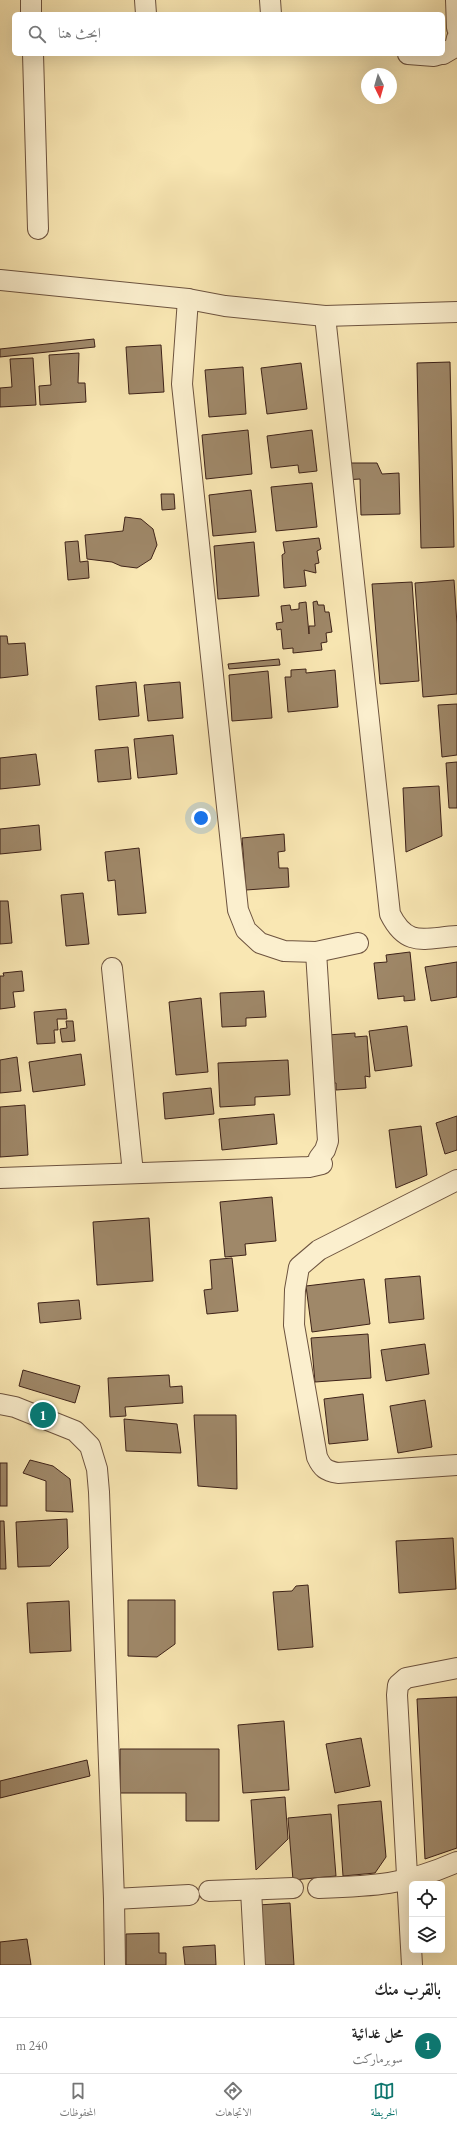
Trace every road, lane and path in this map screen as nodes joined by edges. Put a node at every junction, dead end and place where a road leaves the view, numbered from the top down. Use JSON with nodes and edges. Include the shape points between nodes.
{"nodes":[{"id":1,"x":31,"y":0,"type":"edge"},
{"id":2,"x":145,"y":0,"type":"edge"},
{"id":3,"x":270,"y":0,"type":"edge"},
{"id":4,"x":456,"y":0,"type":"edge"},
{"id":5,"x":31,"y":12,"type":"edge"},
{"id":6,"x":146,"y":12,"type":"edge"},
{"id":7,"x":271,"y":12,"type":"edge"},
{"id":8,"x":457,"y":28,"type":"edge"},
{"id":9,"x":457,"y":38,"type":"edge"},
{"id":10,"x":445,"y":52,"type":"edge"},
{"id":11,"x":33,"y":56,"type":"edge"},
{"id":12,"x":38,"y":229,"type":"dead end"},
{"id":13,"x":0,"y":280,"type":"edge"},
{"id":14,"x":188,"y":299,"type":"junction"},
{"id":15,"x":457,"y":312,"type":"edge"},
{"id":16,"x":325,"y":316,"type":"junction"},
{"id":17,"x":457,"y":936,"type":"edge"},
{"id":18,"x":358,"y":943,"type":"dead end"},
{"id":19,"x":316,"y":952,"type":"junction"},
{"id":20,"x":112,"y":968,"type":"dead end"},
{"id":21,"x":133,"y":1174,"type":"junction"},
{"id":22,"x":0,"y":1178,"type":"edge"},
{"id":23,"x":457,"y":1180,"type":"edge"},
{"id":24,"x":0,"y":1404,"type":"edge"},
{"id":25,"x":457,"y":1465,"type":"edge"},
{"id":26,"x":457,"y":1668,"type":"edge"},
{"id":27,"x":457,"y":1862,"type":"edge"},
{"id":28,"x":407,"y":1881,"type":"junction"},
{"id":29,"x":293,"y":1888,"type":"dead end"},
{"id":30,"x":318,"y":1888,"type":"dead end"},
{"id":31,"x":251,"y":1890,"type":"junction"},
{"id":32,"x":209,"y":1891,"type":"dead end"},
{"id":33,"x":189,"y":1895,"type":"dead end"},
{"id":34,"x":114,"y":1899,"type":"junction"},
{"id":35,"x":115,"y":1965,"type":"edge"},
{"id":36,"x":255,"y":1965,"type":"edge"},
{"id":37,"x":412,"y":1965,"type":"edge"}],
"edges":[{"from":1,"to":5,"type":"street"},
{"from":2,"to":6,"type":"street"},
{"from":3,"to":7,"type":"street"},
{"from":4,"to":8,"type":"street"},
{"from":9,"to":10,"type":"street","via":[[454,47]]},
{"from":11,"to":12,"type":"street"},
{"from":13,"to":14,"type":"street"},
{"from":14,"to":16,"type":"street","via":[[225,306]]},
{"from":14,"to":19,"type":"street","via":[[182,384],[238,910],[246,930],[260,943],[284,951]]},
{"from":15,"to":16,"type":"street"},
{"from":16,"to":17,"type":"street","via":[[390,914],[402,933],[411,938]]},
{"from":18,"to":19,"type":"street"},
{"from":19,"to":21,"type":"street","via":[[328,1141],[319,1158],[322,1164],[309,1167]]},
{"from":20,"to":21,"type":"street"},
{"from":21,"to":22,"type":"street"},
{"from":23,"to":25,"type":"street","via":[[319,1250],[299,1267],[295,1290],[294,1325],[317,1457],[321,1466],[327,1471],[338,1473]]},
{"from":24,"to":34,"type":"street","via":[[15,1407],[75,1431],[90,1446],[97,1469],[100,1492]]},
{"from":26,"to":28,"type":"street","via":[[406,1678],[398,1685]]},
{"from":27,"to":28,"type":"street"},
{"from":28,"to":30,"type":"street"},
{"from":28,"to":37,"type":"street"},
{"from":29,"to":31,"type":"street"},
{"from":31,"to":32,"type":"street"},
{"from":31,"to":36,"type":"street"},
{"from":33,"to":34,"type":"street"},
{"from":34,"to":35,"type":"street"}]}
